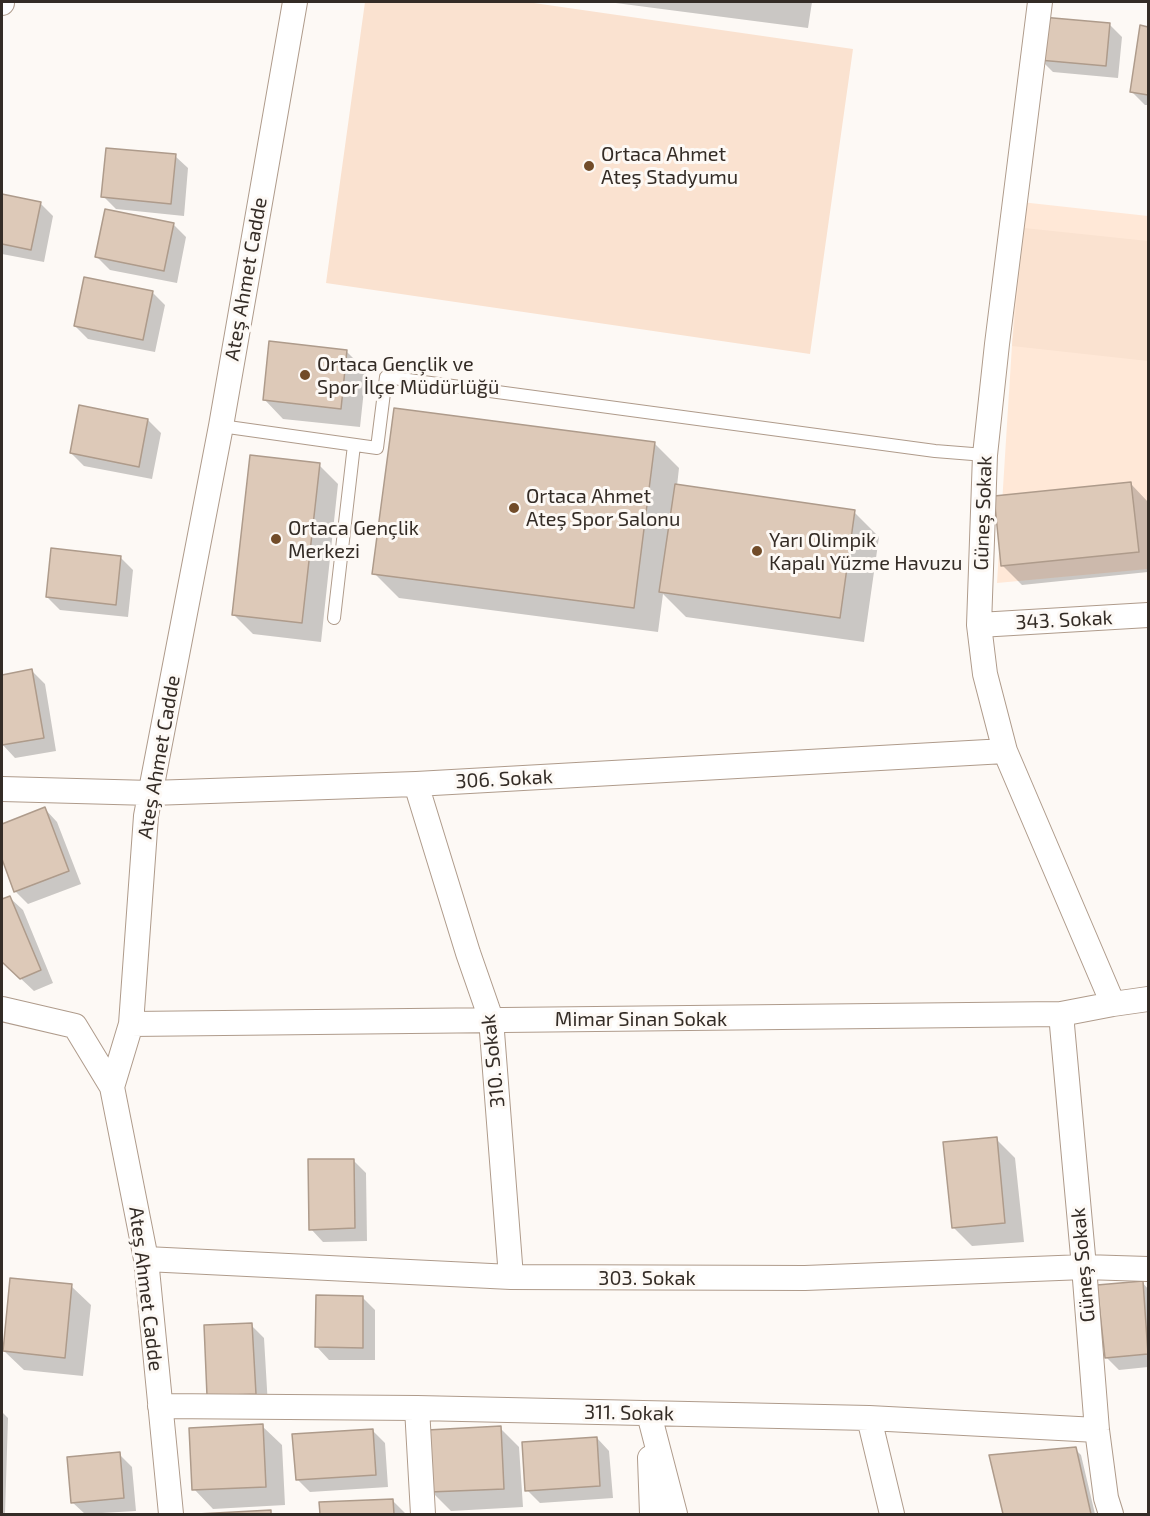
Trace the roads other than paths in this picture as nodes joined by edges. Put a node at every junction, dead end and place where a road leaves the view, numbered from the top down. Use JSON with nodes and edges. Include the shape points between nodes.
{"nodes":[{"id":1,"x":295,"y":2,"type":"edge"},
{"id":2,"x":1040,"y":2,"type":"edge"},
{"id":3,"x":221,"y":426,"type":"junction"},
{"id":4,"x":354,"y":445,"type":"junction"},
{"id":5,"x":985,"y":455,"type":"junction"},
{"id":6,"x":1149,"y":615,"type":"edge"},
{"id":7,"x":334,"y":618,"type":"dead end"},
{"id":8,"x":979,"y":625,"type":"junction"},
{"id":9,"x":1005,"y":751,"type":"junction"},
{"id":10,"x":416,"y":784,"type":"junction"},
{"id":11,"x":2,"y":789,"type":"edge"},
{"id":12,"x":151,"y":793,"type":"junction"},
{"id":13,"x":1149,"y":999,"type":"edge"},
{"id":14,"x":1113,"y":1004,"type":"junction"},
{"id":15,"x":2,"y":1009,"type":"edge"},
{"id":16,"x":1061,"y":1014,"type":"junction"},
{"id":17,"x":491,"y":1019,"type":"junction"},
{"id":18,"x":131,"y":1024,"type":"junction"},
{"id":19,"x":112,"y":1087,"type":"junction"},
{"id":20,"x":146,"y":1260,"type":"junction"},
{"id":21,"x":1084,"y":1267,"type":"junction"},
{"id":22,"x":1149,"y":1269,"type":"edge"},
{"id":23,"x":511,"y":1277,"type":"junction"},
{"id":24,"x":160,"y":1406,"type":"junction"},
{"id":25,"x":417,"y":1408,"type":"junction"},
{"id":26,"x":649,"y":1414,"type":"junction"},
{"id":27,"x":869,"y":1418,"type":"junction"},
{"id":28,"x":1097,"y":1430,"type":"junction"},
{"id":29,"x":171,"y":1515,"type":"edge"},
{"id":30,"x":423,"y":1515,"type":"edge"},
{"id":31,"x":652,"y":1515,"type":"edge"},
{"id":32,"x":675,"y":1515,"type":"edge"},
{"id":33,"x":892,"y":1515,"type":"edge"},
{"id":34,"x":1111,"y":1515,"type":"edge"}],
"edges":[{"from":1,"to":3,"type":"street","name":"Ateş Ahmet Cadde"},
{"from":2,"to":5,"type":"street","name":"Güneş Sokak"},
{"from":3,"to":4,"type":"lane"},
{"from":3,"to":12,"type":"street","name":"Ateş Ahmet Cadde"},
{"from":4,"to":5,"type":"lane","via":[[377,448],[386,377]]},
{"from":4,"to":7,"type":"lane"},
{"from":5,"to":8,"type":"street","name":"Güneş Sokak"},
{"from":6,"to":8,"type":"street","name":"343. Sokak"},
{"from":8,"to":9,"type":"street","name":"Güneş Sokak","via":[[985,674]]},
{"from":9,"to":10,"type":"street","name":"306. Sokak"},
{"from":9,"to":14,"type":"street","name":"Güneş Sokak"},
{"from":10,"to":12,"type":"street","name":"306. Sokak"},
{"from":10,"to":17,"type":"street","name":"310. Sokak"},
{"from":11,"to":12,"type":"street","name":"306. Sokak"},
{"from":12,"to":18,"type":"street","name":"Ateş Ahmet Cadde"},
{"from":13,"to":14,"type":"street","name":"Mimar Sinan Sokak"},
{"from":14,"to":16,"type":"street","name":"Mimar Sinan Sokak"},
{"from":15,"to":19,"type":"street","via":[[75,1026]]},
{"from":16,"to":17,"type":"street","name":"Mimar Sinan Sokak"},
{"from":16,"to":21,"type":"street","name":"Güneş Sokak"},
{"from":17,"to":18,"type":"street","name":"Mimar Sinan Sokak"},
{"from":17,"to":23,"type":"street","name":"310. Sokak"},
{"from":18,"to":19,"type":"street","name":"Ateş Ahmet Cadde"},
{"from":19,"to":20,"type":"street","name":"Ateş Ahmet Cadde"},
{"from":20,"to":23,"type":"street","name":"303. Sokak"},
{"from":20,"to":24,"type":"street","name":"Ateş Ahmet Cadde"},
{"from":21,"to":22,"type":"street","name":"303. Sokak"},
{"from":21,"to":23,"type":"street","name":"303. Sokak","via":[[805,1278]]},
{"from":21,"to":28,"type":"street","name":"Güneş Sokak"},
{"from":24,"to":25,"type":"street","name":"311. Sokak"},
{"from":24,"to":29,"type":"street","name":"Ateş Ahmet Cadde"},
{"from":25,"to":26,"type":"street","name":"311. Sokak"},
{"from":25,"to":30,"type":"street"},
{"from":26,"to":27,"type":"street","name":"311. Sokak"},
{"from":26,"to":31,"type":"street"},
{"from":26,"to":32,"type":"street"},
{"from":27,"to":28,"type":"street","name":"311. Sokak"},
{"from":27,"to":33,"type":"street"},
{"from":28,"to":34,"type":"street","name":"Güneş Sokak"}]}
